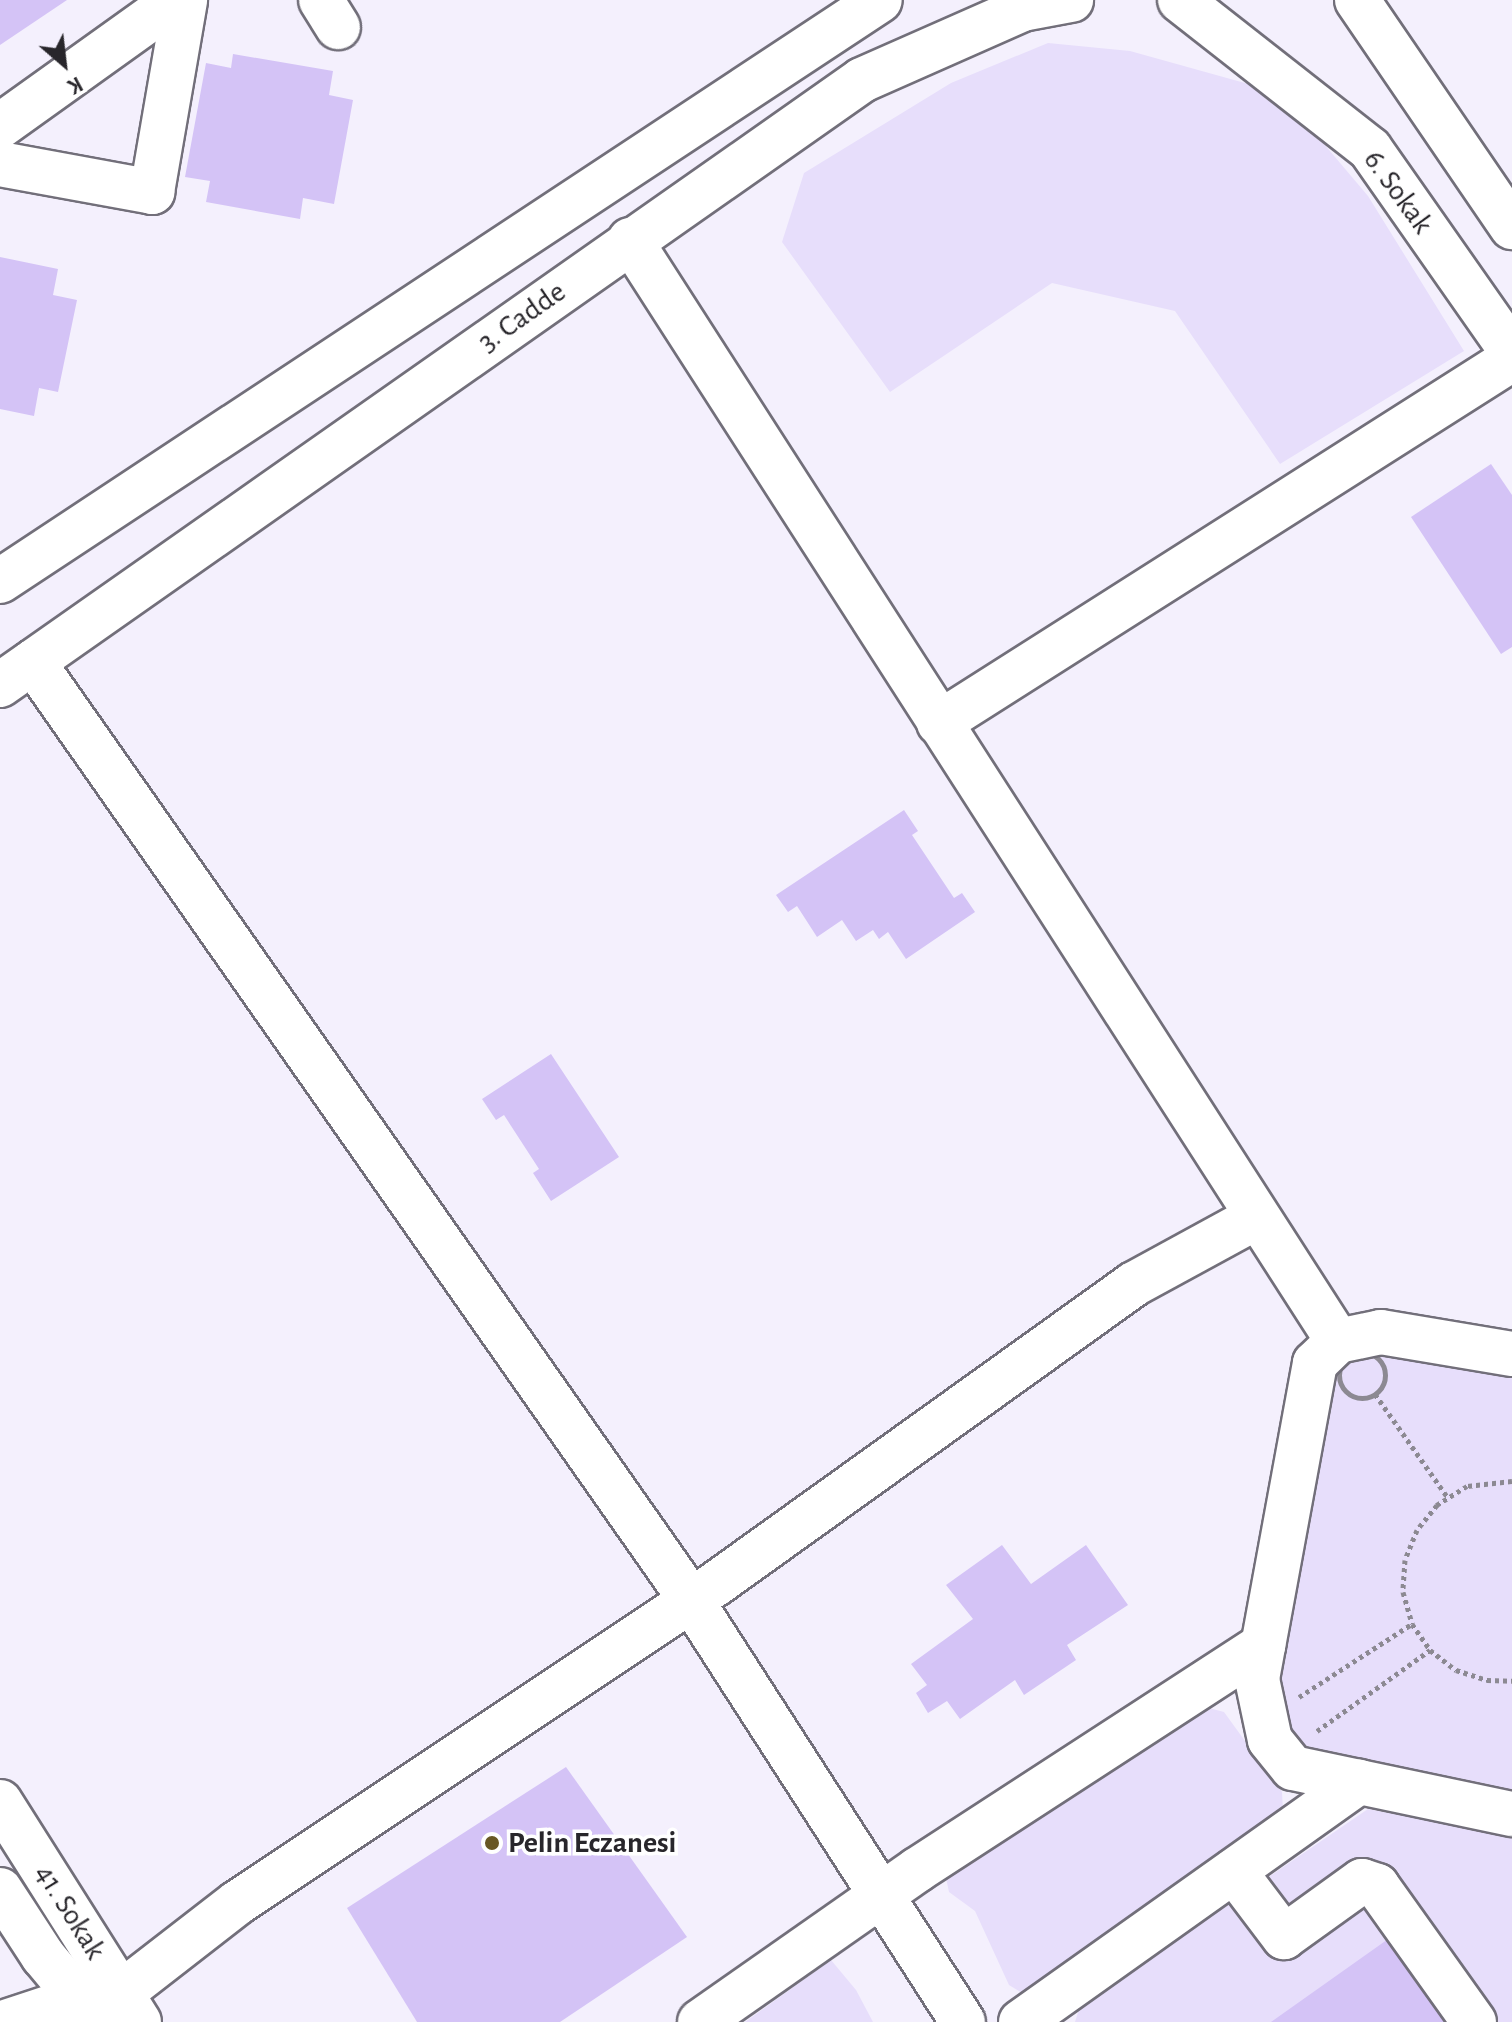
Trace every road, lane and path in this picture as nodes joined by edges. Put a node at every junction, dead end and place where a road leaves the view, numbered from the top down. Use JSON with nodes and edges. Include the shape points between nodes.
{"nodes":[{"id":1,"x":176,"y":0,"type":"edge"},
{"id":2,"x":185,"y":0,"type":"edge"},
{"id":3,"x":880,"y":0,"type":"edge"},
{"id":4,"x":1071,"y":0,"type":"edge"},
{"id":5,"x":1180,"y":0,"type":"edge"},
{"id":6,"x":1357,"y":0,"type":"edge"},
{"id":7,"x":0,"y":126,"type":"edge"},
{"id":8,"x":0,"y":164,"type":"edge"},
{"id":9,"x":1512,"y":227,"type":"edge"},
{"id":10,"x":630,"y":240,"type":"junction"},
{"id":11,"x":1512,"y":352,"type":"edge"},
{"id":12,"x":1512,"y":359,"type":"edge"},
{"id":13,"x":1,"y":579,"type":"edge"},
{"id":14,"x":16,"y":673,"type":"edge"},
{"id":15,"x":939,"y":723,"type":"junction"},
{"id":16,"x":1255,"y":1218,"type":"junction"},
{"id":17,"x":1338,"y":1341,"type":"junction"},
{"id":18,"x":1512,"y":1354,"type":"edge"},
{"id":19,"x":1375,"y":1394,"type":"dead end"},
{"id":20,"x":1512,"y":1481,"type":"edge"},
{"id":21,"x":1448,"y":1498,"type":"junction"},
{"id":22,"x":691,"y":1600,"type":"junction"},
{"id":23,"x":1412,"y":1624,"type":"junction"},
{"id":24,"x":1263,"y":1645,"type":"junction"},
{"id":25,"x":1430,"y":1650,"type":"junction"},
{"id":26,"x":1512,"y":1681,"type":"edge"},
{"id":27,"x":1273,"y":1738,"type":"junction"},
{"id":28,"x":1359,"y":1782,"type":"junction"},
{"id":29,"x":0,"y":1802,"type":"edge"},
{"id":30,"x":1512,"y":1814,"type":"edge"},
{"id":31,"x":1234,"y":1871,"type":"junction"},
{"id":32,"x":0,"y":1890,"type":"edge"},
{"id":33,"x":881,"y":1895,"type":"junction"},
{"id":34,"x":109,"y":2009,"type":"edge"},
{"id":35,"x":6,"y":2022,"type":"edge"},
{"id":36,"x":700,"y":2022,"type":"edge"},
{"id":37,"x":963,"y":2022,"type":"edge"},
{"id":38,"x":1021,"y":2022,"type":"edge"},
{"id":39,"x":1474,"y":2022,"type":"edge"}],
"edges":[{"from":1,"to":7,"type":"street"},
{"from":2,"to":8,"type":"street","via":[[152,192]]},
{"from":3,"to":13,"type":"street"},
{"from":4,"to":10,"type":"street","name":"3. Cadde","via":[[1023,9],[862,80]]},
{"from":5,"to":11,"type":"street","name":"6. Sokak","via":[[1370,149]]},
{"from":6,"to":9,"type":"street"},
{"from":10,"to":14,"type":"street","name":"3. Cadde"},
{"from":10,"to":15,"type":"street"},
{"from":12,"to":15,"type":"street"},
{"from":14,"to":22,"type":"street"},
{"from":15,"to":16,"type":"street"},
{"from":16,"to":17,"type":"street"},
{"from":16,"to":22,"type":"street","via":[[1134,1284]]},
{"from":17,"to":18,"type":"street","via":[[1381,1332]]},
{"from":17,"to":24,"type":"street","via":[[1315,1363]]},
{"from":19,"to":21,"type":"path"},
{"from":20,"to":21,"type":"path","via":[[1467,1486]]},
{"from":21,"to":23,"type":"path","via":[[1417,1530],[1405,1560],[1403,1592]]},
{"from":22,"to":33,"type":"street"},
{"from":22,"to":34,"type":"street","via":[[237,1903]]},
{"from":23,"to":25,"type":"path"},
{"from":23,"to":27,"type":"path"},
{"from":24,"to":27,"type":"street","via":[[1257,1679]]},
{"from":24,"to":33,"type":"street"},
{"from":25,"to":26,"type":"path","via":[[1456,1670]]},
{"from":25,"to":27,"type":"path"},
{"from":27,"to":28,"type":"street","via":[[1293,1768]]},
{"from":28,"to":30,"type":"street"},
{"from":28,"to":31,"type":"street"},
{"from":29,"to":34,"type":"street","name":"41. Sokak"},
{"from":31,"to":38,"type":"street"},
{"from":31,"to":39,"type":"street","via":[[1284,1937],[1362,1881],[1377,1886]]},
{"from":32,"to":34,"type":"street","name":"41. Sokak"},
{"from":33,"to":36,"type":"street"},
{"from":33,"to":37,"type":"street"},
{"from":34,"to":35,"type":"street"}]}
